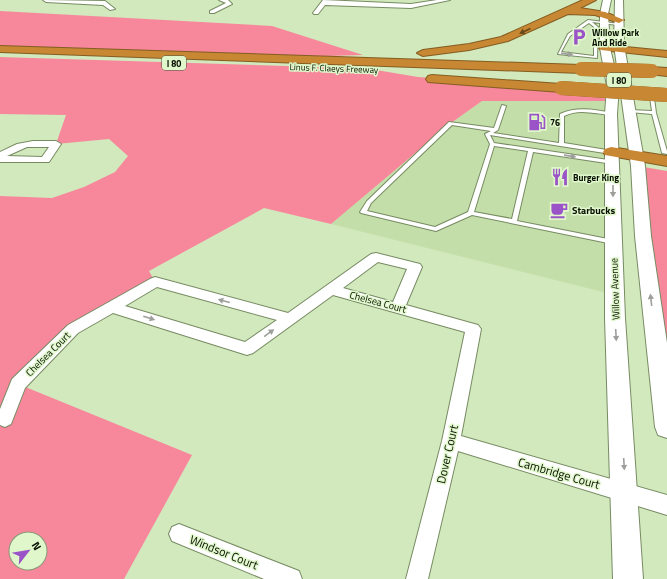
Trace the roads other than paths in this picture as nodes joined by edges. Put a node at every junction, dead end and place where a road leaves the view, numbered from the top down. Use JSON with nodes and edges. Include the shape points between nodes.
{"nodes":[{"id":1,"x":46,"y":0,"type":"edge"},
{"id":2,"x":222,"y":0,"type":"edge"},
{"id":3,"x":446,"y":0,"type":"edge"},
{"id":4,"x":591,"y":0,"type":"edge"},
{"id":5,"x":607,"y":0,"type":"edge"},
{"id":6,"x":620,"y":0,"type":"edge"},
{"id":7,"x":325,"y":1,"type":"edge"},
{"id":8,"x":112,"y":9,"type":"dead end"},
{"id":9,"x":212,"y":12,"type":"dead end"},
{"id":10,"x":316,"y":13,"type":"dead end"},
{"id":11,"x":560,"y":14,"type":"junction"},
{"id":12,"x":604,"y":18,"type":"junction"},
{"id":13,"x":589,"y":21,"type":"junction"},
{"id":14,"x":618,"y":22,"type":"junction"},
{"id":15,"x":605,"y":48,"type":"junction"},
{"id":16,"x":0,"y":49,"type":"edge"},
{"id":17,"x":620,"y":49,"type":"junction"},
{"id":18,"x":667,"y":54,"type":"edge"},
{"id":19,"x":0,"y":57,"type":"edge"},
{"id":20,"x":252,"y":58,"type":"junction"},
{"id":21,"x":370,"y":69,"type":"junction"},
{"id":22,"x":667,"y":72,"type":"edge"},
{"id":23,"x":580,"y":74,"type":"junction"},
{"id":24,"x":403,"y":76,"type":"dead end"},
{"id":25,"x":418,"y":78,"type":"dead end"},
{"id":26,"x":659,"y":78,"type":"edge"},
{"id":27,"x":667,"y":95,"type":"edge"},
{"id":28,"x":652,"y":98,"type":"dead end"},
{"id":29,"x":504,"y":106,"type":"dead end"},
{"id":30,"x":629,"y":111,"type":"junction"},
{"id":31,"x":654,"y":113,"type":"junction"},
{"id":32,"x":611,"y":114,"type":"junction"},
{"id":33,"x":496,"y":130,"type":"junction"},
{"id":34,"x":487,"y":134,"type":"junction"},
{"id":35,"x":492,"y":144,"type":"junction"},
{"id":36,"x":561,"y":145,"type":"junction"},
{"id":37,"x":531,"y":150,"type":"junction"},
{"id":38,"x":0,"y":156,"type":"edge"},
{"id":39,"x":612,"y":157,"type":"junction"},
{"id":40,"x":666,"y":157,"type":"edge"},
{"id":41,"x":0,"y":159,"type":"edge"},
{"id":42,"x":637,"y":161,"type":"junction"},
{"id":43,"x":667,"y":171,"type":"edge"},
{"id":44,"x":471,"y":213,"type":"junction"},
{"id":45,"x":514,"y":222,"type":"junction"},
{"id":46,"x":614,"y":243,"type":"junction"},
{"id":47,"x":331,"y":290,"type":"junction"},
{"id":48,"x":112,"y":307,"type":"junction"},
{"id":49,"x":398,"y":308,"type":"junction"},
{"id":50,"x":288,"y":318,"type":"junction"},
{"id":51,"x":473,"y":329,"type":"joint"},
{"id":52,"x":5,"y":419,"type":"dead end"},
{"id":53,"x":667,"y":427,"type":"edge"},
{"id":54,"x":451,"y":441,"type":"junction"},
{"id":55,"x":625,"y":493,"type":"junction"},
{"id":56,"x":667,"y":505,"type":"edge"},
{"id":57,"x":179,"y":534,"type":"dead end"},
{"id":58,"x":290,"y":579,"type":"edge"},
{"id":59,"x":417,"y":579,"type":"edge"},
{"id":60,"x":628,"y":579,"type":"edge"}],
"edges":[{"from":1,"to":8,"type":"street","via":[[105,3]]},
{"from":2,"to":9,"type":"street","via":[[229,4]]},
{"from":3,"to":7,"type":"street","via":[[411,6]]},
{"from":4,"to":11,"type":"highway"},
{"from":5,"to":12,"type":"main road","name":"Willow Avenue"},
{"from":6,"to":14,"type":"main road"},
{"from":7,"to":10,"type":"street"},
{"from":11,"to":12,"type":"highway","via":[[576,11]]},
{"from":11,"to":20,"type":"highway","one_way":true,"via":[[504,39],[469,48],[402,54],[286,53]]},
{"from":12,"to":13,"type":"lane"},
{"from":12,"to":14,"type":"highway"},
{"from":12,"to":15,"type":"main road","name":"Willow Avenue"},
{"from":13,"to":13,"type":"lane","one_way":true,"via":[[569,35],[559,53],[596,57],[596,27]]},
{"from":14,"to":17,"type":"main road"},
{"from":15,"to":17,"type":"highway"},
{"from":15,"to":32,"type":"main road","name":"Willow Avenue","via":[[613,86]]},
{"from":16,"to":20,"type":"highway","name":"Linus F. Claeys Freeway","number":"I 80"},
{"from":17,"to":18,"type":"highway"},
{"from":17,"to":30,"type":"main road"},
{"from":19,"to":21,"type":"highway","name":"Linus F. Claeys Freeway","number":"I 80"},
{"from":20,"to":23,"type":"highway","name":"Linus F. Claeys Freeway","number":"I 80"},
{"from":21,"to":23,"type":"highway","name":"Linus F. Claeys Freeway","number":"I 80"},
{"from":21,"to":24,"type":"highway"},
{"from":22,"to":26,"type":"highway","name":"Linus F. Claeys Freeway","number":"I 80"},
{"from":23,"to":26,"type":"highway","name":"Linus F. Claeys Freeway","number":"I 80"},
{"from":25,"to":27,"type":"highway","bridge":true},
{"from":28,"to":31,"type":"lane"},
{"from":29,"to":33,"type":"lane"},
{"from":30,"to":31,"type":"lane"},
{"from":30,"to":42,"type":"main road"},
{"from":31,"to":40,"type":"lane"},
{"from":32,"to":36,"type":"lane","via":[[578,110],[567,112],[562,116]]},
{"from":32,"to":39,"type":"main road","name":"Willow Avenue"},
{"from":33,"to":34,"type":"lane"},
{"from":33,"to":44,"type":"lane","via":[[452,123],[369,202],[363,212],[436,229]]},
{"from":34,"to":35,"type":"lane"},
{"from":34,"to":36,"type":"lane"},
{"from":35,"to":37,"type":"lane"},
{"from":35,"to":44,"type":"lane"},
{"from":36,"to":39,"type":"lane"},
{"from":37,"to":39,"type":"lane","one_way":true},
{"from":37,"to":45,"type":"lane"},
{"from":38,"to":41,"type":"street","via":[[16,146],[29,143],[56,144],[45,160]]},
{"from":39,"to":42,"type":"highway"},
{"from":39,"to":46,"type":"main road","name":"Willow Avenue","one_way":true},
{"from":40,"to":42,"type":"highway"},
{"from":42,"to":43,"type":"highway"},
{"from":53,"to":42,"type":"main road","one_way":true,"via":[[644,244]]},
{"from":44,"to":45,"type":"lane"},
{"from":45,"to":46,"type":"lane"},
{"from":46,"to":55,"type":"main road","name":"Willow Avenue","one_way":true},
{"from":47,"to":49,"type":"street","name":"Chelsea Court"},
{"from":47,"to":49,"type":"street","via":[[376,258],[415,267]]},
{"from":47,"to":50,"type":"street"},
{"from":50,"to":48,"type":"street","name":"Chelsea Court","one_way":true,"via":[[155,282]]},
{"from":48,"to":50,"type":"street","one_way":true,"via":[[247,349]]},
{"from":48,"to":52,"type":"street","name":"Chelsea Court","via":[[73,329],[18,384]]},
{"from":49,"to":51,"type":"street","name":"Chelsea Court"},
{"from":51,"to":54,"type":"street","name":"Dover Court"},
{"from":54,"to":55,"type":"street","name":"Cambridge Court"},
{"from":54,"to":59,"type":"street","name":"Dover Court"},
{"from":55,"to":56,"type":"street","name":"Cambridge Court"},
{"from":55,"to":60,"type":"main road","name":"Willow Avenue"},
{"from":57,"to":58,"type":"street","name":"Windsor Court"}]}
